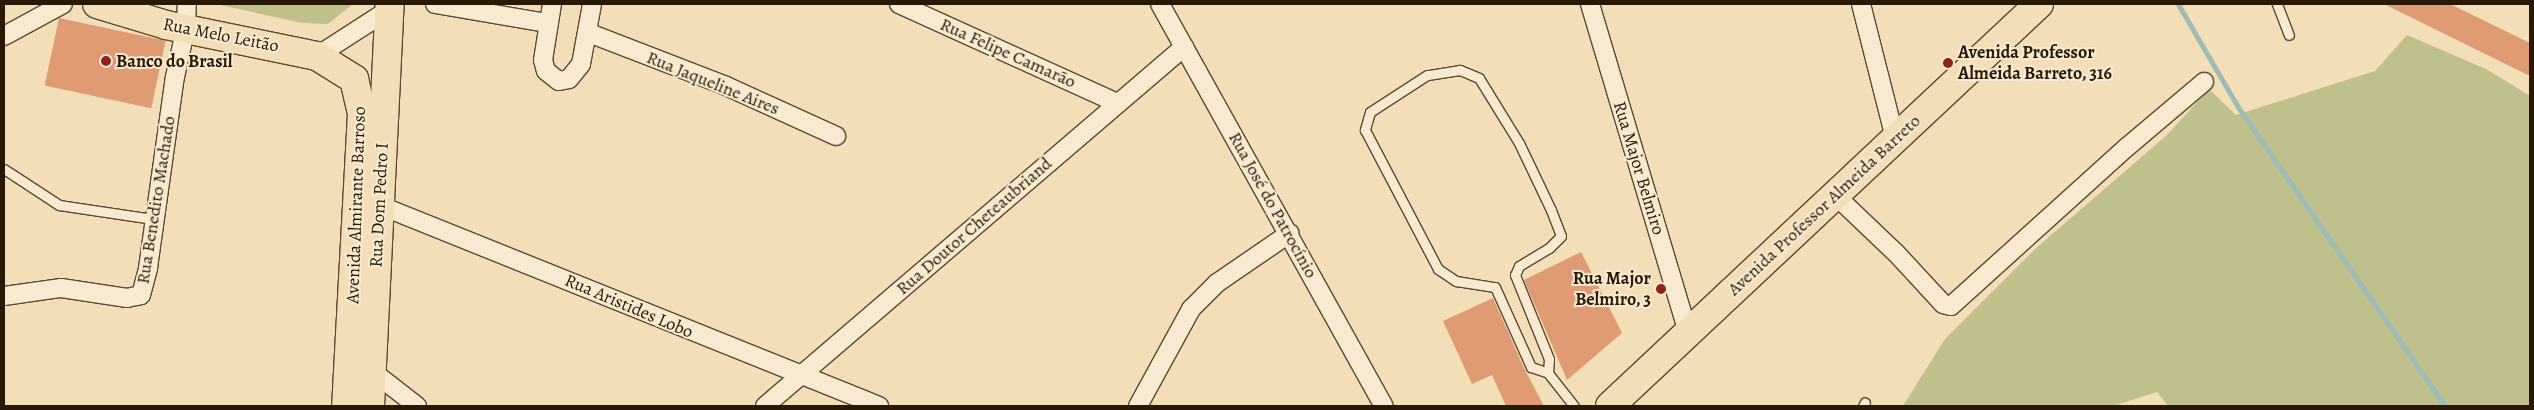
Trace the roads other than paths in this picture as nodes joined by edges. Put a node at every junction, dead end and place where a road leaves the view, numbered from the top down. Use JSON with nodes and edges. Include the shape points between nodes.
{"nodes":[{"id":1,"x":63,"y":4,"type":"edge"},
{"id":2,"x":96,"y":4,"type":"edge"},
{"id":3,"x":435,"y":4,"type":"edge"},
{"id":4,"x":552,"y":4,"type":"edge"},
{"id":5,"x":592,"y":4,"type":"edge"},
{"id":6,"x":899,"y":4,"type":"edge"},
{"id":7,"x":1160,"y":4,"type":"edge"},
{"id":8,"x":1590,"y":4,"type":"edge"},
{"id":9,"x":1861,"y":4,"type":"edge"},
{"id":10,"x":2039,"y":4,"type":"edge"},
{"id":11,"x":2277,"y":4,"type":"edge"},
{"id":12,"x":390,"y":6,"type":"edge"},
{"id":13,"x":186,"y":16,"type":"edge"},
{"id":14,"x":547,"y":23,"type":"junction"},
{"id":15,"x":589,"y":33,"type":"junction"},
{"id":16,"x":2289,"y":35,"type":"dead end"},
{"id":17,"x":4,"y":36,"type":"edge"},
{"id":18,"x":1184,"y":47,"type":"junction"},
{"id":19,"x":317,"y":56,"type":"junction"},
{"id":20,"x":2204,"y":82,"type":"dead end"},
{"id":21,"x":1117,"y":102,"type":"junction"},
{"id":22,"x":836,"y":136,"type":"dead end"},
{"id":23,"x":1895,"y":138,"type":"junction"},
{"id":24,"x":4,"y":169,"type":"edge"},
{"id":25,"x":1835,"y":195,"type":"junction"},
{"id":26,"x":379,"y":205,"type":"junction"},
{"id":27,"x":153,"y":218,"type":"junction"},
{"id":28,"x":1290,"y":233,"type":"junction"},
{"id":29,"x":4,"y":296,"type":"edge"},
{"id":30,"x":1688,"y":332,"type":"junction"},
{"id":31,"x":372,"y":371,"type":"junction"},
{"id":32,"x":1548,"y":373,"type":"junction"},
{"id":33,"x":800,"y":376,"type":"junction"},
{"id":34,"x":346,"y":406,"type":"edge"},
{"id":35,"x":370,"y":406,"type":"edge"},
{"id":36,"x":417,"y":406,"type":"edge"},
{"id":37,"x":765,"y":406,"type":"edge"},
{"id":38,"x":880,"y":406,"type":"edge"},
{"id":39,"x":1138,"y":406,"type":"edge"},
{"id":40,"x":1384,"y":406,"type":"edge"},
{"id":41,"x":1574,"y":406,"type":"edge"},
{"id":42,"x":1610,"y":406,"type":"edge"}],
"edges":[{"from":1,"to":17,"type":"street"},
{"from":2,"to":13,"type":"main road","name":"Rua Melo Leitão","via":[[145,20]]},
{"from":3,"to":14,"type":"street"},
{"from":4,"to":14,"type":"street"},
{"from":5,"to":15,"type":"street"},
{"from":6,"to":21,"type":"street","name":"Rua Felipe Camarão"},
{"from":7,"to":18,"type":"street","name":"Rua José do Patrocínio"},
{"from":8,"to":30,"type":"street","name":"Rua Major Belmiro"},
{"from":9,"to":23,"type":"street"},
{"from":10,"to":23,"type":"main road","name":"Avenida Professor Almeida Barreto"},
{"from":11,"to":16,"type":"lane"},
{"from":12,"to":19,"type":"street"},
{"from":12,"to":26,"type":"main road","name":"Rua Dom Pedro I"},
{"from":13,"to":19,"type":"main road","name":"Rua Melo Leitão"},
{"from":13,"to":27,"type":"street","name":"Rua Benedito Machado"},
{"from":14,"to":15,"type":"street","via":[[543,60],[546,71],[559,80],[569,79],[581,64]]},
{"from":15,"to":22,"type":"street","name":"Rua Jaqueline Aires","via":[[726,86]]},
{"from":18,"to":21,"type":"street","name":"Rua Doutor Cheteaubriand"},
{"from":18,"to":28,"type":"street","name":"Rua José do Patrocínio"},
{"from":19,"to":34,"type":"main road","name":"Avenida Almirante Barroso","via":[[354,79],[362,113]]},
{"from":20,"to":25,"type":"street","via":[[2128,146],[1952,306],[1943,304],[1896,253]]},
{"from":21,"to":33,"type":"street","name":"Rua Doutor Cheteaubriand"},
{"from":23,"to":25,"type":"main road","name":"Avenida Professor Almeida Barreto"},
{"from":24,"to":27,"type":"lane","via":[[59,205]]},
{"from":25,"to":30,"type":"main road","name":"Avenida Professor Almeida Barreto"},
{"from":26,"to":31,"type":"main road","name":"Rua Dom Pedro I"},
{"from":26,"to":33,"type":"street","name":"Rua Aristides Lobo"},
{"from":27,"to":29,"type":"street","name":"Rua Benedito Machado","via":[[148,268],[141,295],[127,298],[61,288]]},
{"from":28,"to":39,"type":"street","via":[[1217,283],[1191,309]]},
{"from":28,"to":40,"type":"street","name":"Rua José do Patrocínio"},
{"from":30,"to":42,"type":"main road","name":"Avenida Professor Almeida Barreto"},
{"from":31,"to":35,"type":"main road","name":"Rua Dom Pedro I"},
{"from":31,"to":36,"type":"street"},
{"from":32,"to":32,"type":"lane","via":[[1549,359],[1515,275],[1519,266],[1549,248],[1561,236],[1551,210],[1520,143],[1480,78],[1460,70],[1427,75],[1370,112],[1365,130],[1438,269],[1456,281],[1495,287],[1531,367]]},
{"from":32,"to":41,"type":"lane"},
{"from":33,"to":37,"type":"street","name":"Rua Doutor Cheteaubriand"},
{"from":33,"to":38,"type":"street","name":"Rua Aristides Lobo"}]}
